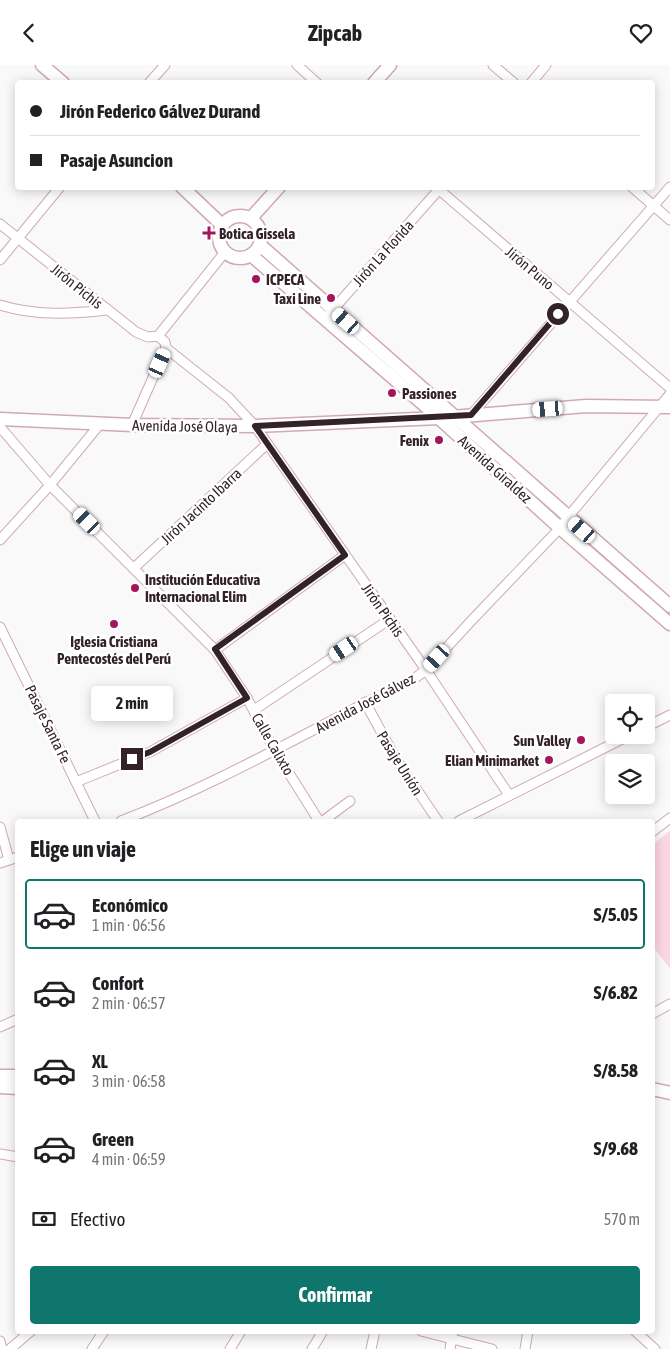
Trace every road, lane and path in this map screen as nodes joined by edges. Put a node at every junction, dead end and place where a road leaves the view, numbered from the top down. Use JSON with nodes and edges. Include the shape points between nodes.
{"nodes":[{"id":1,"x":42,"y":65,"type":"edge"},
{"id":2,"x":165,"y":65,"type":"edge"},
{"id":3,"x":297,"y":65,"type":"edge"},
{"id":4,"x":390,"y":65,"type":"edge"},
{"id":5,"x":493,"y":65,"type":"edge"},
{"id":6,"x":546,"y":65,"type":"edge"},
{"id":7,"x":60,"y":80,"type":"edge"},
{"id":8,"x":152,"y":80,"type":"edge"},
{"id":9,"x":314,"y":80,"type":"edge"},
{"id":10,"x":377,"y":80,"type":"edge"},
{"id":11,"x":510,"y":80,"type":"edge"},
{"id":12,"x":534,"y":80,"type":"edge"},
{"id":13,"x":670,"y":187,"type":"edge"},
{"id":14,"x":58,"y":190,"type":"edge"},
{"id":15,"x":185,"y":190,"type":"edge"},
{"id":16,"x":276,"y":190,"type":"edge"},
{"id":17,"x":436,"y":190,"type":"edge"},
{"id":18,"x":440,"y":190,"type":"edge"},
{"id":19,"x":635,"y":190,"type":"edge"},
{"id":20,"x":653,"y":206,"type":"junction"},
{"id":21,"x":251,"y":218,"type":"junction"},
{"id":22,"x":670,"y":220,"type":"edge"},
{"id":23,"x":219,"y":222,"type":"junction"},
{"id":24,"x":0,"y":224,"type":"edge"},
{"id":25,"x":18,"y":238,"type":"junction"},
{"id":26,"x":260,"y":245,"type":"junction"},
{"id":27,"x":225,"y":252,"type":"junction"},
{"id":28,"x":251,"y":255,"type":"junction"},
{"id":29,"x":0,"y":260,"type":"edge"},
{"id":30,"x":569,"y":301,"type":"junction"},
{"id":31,"x":0,"y":305,"type":"edge"},
{"id":32,"x":107,"y":310,"type":"junction"},
{"id":33,"x":329,"y":314,"type":"junction"},
{"id":34,"x":158,"y":336,"type":"junction"},
{"id":35,"x":166,"y":348,"type":"junction"},
{"id":36,"x":670,"y":387,"type":"edge"},
{"id":37,"x":670,"y":394,"type":"edge"},
{"id":38,"x":665,"y":407,"type":"edge"},
{"id":39,"x":471,"y":415,"type":"junction"},
{"id":40,"x":454,"y":416,"type":"junction"},
{"id":41,"x":439,"y":418,"type":"junction"},
{"id":42,"x":0,"y":419,"type":"edge"},
{"id":43,"x":100,"y":424,"type":"junction"},
{"id":44,"x":132,"y":425,"type":"junction"},
{"id":45,"x":255,"y":426,"type":"junction"},
{"id":46,"x":0,"y":427,"type":"edge"},
{"id":47,"x":267,"y":444,"type":"junction"},
{"id":48,"x":50,"y":485,"type":"junction"},
{"id":49,"x":564,"y":523,"type":"junction"},
{"id":50,"x":0,"y":540,"type":"edge"},
{"id":51,"x":345,"y":555,"type":"junction"},
{"id":52,"x":134,"y":568,"type":"junction"},
{"id":53,"x":670,"y":606,"type":"edge"},
{"id":54,"x":390,"y":619,"type":"junction"},
{"id":55,"x":670,"y":624,"type":"edge"},
{"id":56,"x":0,"y":627,"type":"edge"},
{"id":57,"x":215,"y":649,"type":"junction"},
{"id":58,"x":426,"y":671,"type":"junction"},
{"id":59,"x":247,"y":698,"type":"junction"},
{"id":60,"x":365,"y":703,"type":"junction"},
{"id":61,"x":254,"y":710,"type":"junction"},
{"id":62,"x":670,"y":715,"type":"edge"},
{"id":63,"x":655,"y":722,"type":"edge"},
{"id":64,"x":612,"y":744,"type":"edge"},
{"id":65,"x":276,"y":751,"type":"junction"},
{"id":66,"x":76,"y":782,"type":"junction"},
{"id":67,"x":509,"y":795,"type":"junction"},
{"id":68,"x":350,"y":801,"type":"dead end"},
{"id":69,"x":670,"y":818,"type":"edge"},
{"id":70,"x":94,"y":819,"type":"edge"},
{"id":71,"x":125,"y":819,"type":"edge"},
{"id":72,"x":320,"y":819,"type":"edge"},
{"id":73,"x":324,"y":819,"type":"edge"},
{"id":74,"x":437,"y":819,"type":"edge"},
{"id":75,"x":462,"y":819,"type":"edge"},
{"id":76,"x":0,"y":827,"type":"edge"},
{"id":77,"x":655,"y":829,"type":"edge"},
{"id":78,"x":9,"y":860,"type":"edge"},
{"id":79,"x":670,"y":1004,"type":"edge"},
{"id":80,"x":655,"y":1012,"type":"edge"},
{"id":81,"x":15,"y":1020,"type":"edge"},
{"id":82,"x":0,"y":1027,"type":"edge"},
{"id":83,"x":0,"y":1076,"type":"edge"},
{"id":84,"x":15,"y":1076,"type":"edge"},
{"id":85,"x":0,"y":1087,"type":"edge"},
{"id":86,"x":15,"y":1088,"type":"edge"},
{"id":87,"x":655,"y":1090,"type":"edge"},
{"id":88,"x":670,"y":1093,"type":"edge"},
{"id":89,"x":0,"y":1154,"type":"edge"},
{"id":90,"x":15,"y":1156,"type":"edge"},
{"id":91,"x":28,"y":1334,"type":"edge"},
{"id":92,"x":102,"y":1334,"type":"edge"},
{"id":93,"x":239,"y":1334,"type":"edge"},
{"id":94,"x":321,"y":1334,"type":"edge"},
{"id":95,"x":374,"y":1334,"type":"edge"},
{"id":96,"x":528,"y":1334,"type":"edge"},
{"id":97,"x":638,"y":1334,"type":"edge"},
{"id":98,"x":452,"y":1335,"type":"edge"},
{"id":99,"x":0,"y":1341,"type":"edge"},
{"id":100,"x":2,"y":1349,"type":"edge"},
{"id":101,"x":10,"y":1349,"type":"edge"},
{"id":102,"x":92,"y":1349,"type":"edge"},
{"id":103,"x":230,"y":1349,"type":"edge"},
{"id":104,"x":312,"y":1349,"type":"edge"},
{"id":105,"x":371,"y":1349,"type":"edge"},
{"id":106,"x":450,"y":1349,"type":"edge"},
{"id":107,"x":492,"y":1349,"type":"edge"},
{"id":108,"x":525,"y":1349,"type":"edge"},
{"id":109,"x":655,"y":1349,"type":"edge"}],
"edges":[{"from":1,"to":7,"type":"street"},
{"from":2,"to":8,"type":"street"},
{"from":3,"to":9,"type":"street"},
{"from":4,"to":10,"type":"street"},
{"from":5,"to":11,"type":"street"},
{"from":6,"to":12,"type":"street"},
{"from":13,"to":20,"type":"street"},
{"from":14,"to":25,"type":"street"},
{"from":15,"to":23,"type":"street"},
{"from":16,"to":21,"type":"street"},
{"from":17,"to":33,"type":"street","name":"Jirón La Florida"},
{"from":18,"to":30,"type":"street","name":"Jirón Puno"},
{"from":19,"to":20,"type":"street"},
{"from":20,"to":22,"type":"street"},
{"from":20,"to":30,"type":"street"},
{"from":21,"to":23,"type":"street","via":[[241,216]]},
{"from":21,"to":26,"type":"street","via":[[260,231]]},
{"from":23,"to":27,"type":"street","via":[[219,240]]},
{"from":24,"to":25,"type":"street","name":"Jirón Pichis"},
{"from":25,"to":29,"type":"street"},
{"from":25,"to":32,"type":"street","name":"Jirón Pichis"},
{"from":26,"to":28,"type":"street"},
{"from":26,"to":33,"type":"street","name":"Avenida Giraldez"},
{"from":27,"to":28,"type":"street","via":[[237,258]]},
{"from":27,"to":34,"type":"street"},
{"from":28,"to":33,"type":"street","name":"Avenida Giraldez"},
{"from":30,"to":36,"type":"street","name":"Jirón Puno"},
{"from":30,"to":39,"type":"street"},
{"from":31,"to":32,"type":"street","via":[[52,314]]},
{"from":32,"to":34,"type":"street","name":"Jirón Pichis","via":[[136,333]]},
{"from":33,"to":40,"type":"street","name":"Avenida Giraldez"},
{"from":33,"to":41,"type":"street","name":"Avenida Giraldez"},
{"from":34,"to":35,"type":"street","name":"Jirón Pichis"},
{"from":35,"to":44,"type":"street"},
{"from":35,"to":45,"type":"street","name":"Jirón Pichis","via":[[229,398]]},
{"from":37,"to":38,"type":"street","name":"Avenida José Gálvez"},
{"from":38,"to":39,"type":"street","name":"Avenida José Olaya","via":[[586,406]]},
{"from":38,"to":49,"type":"street","name":"Avenida José Gálvez"},
{"from":39,"to":40,"type":"street","name":"Avenida José Olaya"},
{"from":40,"to":41,"type":"street","name":"Avenida José Olaya"},
{"from":40,"to":49,"type":"street","name":"Avenida Giraldez"},
{"from":41,"to":45,"type":"street","name":"Avenida José Olaya"},
{"from":41,"to":49,"type":"street","name":"Avenida Giraldez"},
{"from":42,"to":43,"type":"street","name":"Avenida José Olaya"},
{"from":43,"to":44,"type":"street","name":"Avenida José Olaya"},
{"from":43,"to":48,"type":"street"},
{"from":44,"to":45,"type":"street","name":"Avenida José Olaya"},
{"from":45,"to":47,"type":"street","name":"Jirón Pichis"},
{"from":46,"to":48,"type":"street","name":"Calle Calixto"},
{"from":47,"to":51,"type":"street","name":"Jirón Pichis"},
{"from":47,"to":52,"type":"street","name":"Jirón Jacinto Ibarra"},
{"from":48,"to":50,"type":"street"},
{"from":48,"to":52,"type":"street","name":"Calle Calixto"},
{"from":49,"to":53,"type":"street","name":"Avenida Giraldez"},
{"from":49,"to":55,"type":"street","name":"Avenida Giraldez"},
{"from":49,"to":58,"type":"street","name":"Avenida José Gálvez"},
{"from":51,"to":54,"type":"street","name":"Jirón Pichis"},
{"from":51,"to":57,"type":"street"},
{"from":52,"to":57,"type":"street","name":"Calle Calixto"},
{"from":54,"to":58,"type":"street","name":"Jirón Pichis"},
{"from":54,"to":61,"type":"street"},
{"from":56,"to":66,"type":"street","name":"Pasaje Santa Fe"},
{"from":57,"to":59,"type":"street","name":"Calle Calixto"},
{"from":58,"to":60,"type":"street","name":"Avenida José Gálvez"},
{"from":58,"to":67,"type":"street","name":"Jirón Pichis"},
{"from":59,"to":61,"type":"street","name":"Calle Calixto"},
{"from":59,"to":66,"type":"street","via":[[150,752]]},
{"from":60,"to":65,"type":"street","name":"Avenida José Gálvez"},
{"from":60,"to":74,"type":"street","name":"Pasaje Unión","via":[[396,759]]},
{"from":61,"to":65,"type":"street","name":"Calle Calixto"},
{"from":62,"to":63,"type":"street"},
{"from":64,"to":67,"type":"street"},
{"from":65,"to":71,"type":"street","name":"Avenida José Gálvez","via":[[168,803]]},
{"from":65,"to":72,"type":"street","name":"Calle Calixto"},
{"from":66,"to":70,"type":"street","name":"Pasaje Santa Fe"},
{"from":67,"to":75,"type":"street"},
{"from":68,"to":73,"type":"street"},
{"from":69,"to":77,"type":"street"},
{"from":76,"to":78,"type":"street"},
{"from":79,"to":80,"type":"street"},
{"from":81,"to":82,"type":"street"},
{"from":83,"to":84,"type":"street"},
{"from":85,"to":86,"type":"street"},
{"from":87,"to":88,"type":"street"},
{"from":89,"to":90,"type":"street"},
{"from":91,"to":101,"type":"street"},
{"from":92,"to":102,"type":"street"},
{"from":93,"to":103,"type":"street"},
{"from":94,"to":104,"type":"street"},
{"from":95,"to":105,"type":"street"},
{"from":96,"to":108,"type":"street"},
{"from":97,"to":109,"type":"street"},
{"from":98,"to":106,"type":"street"},
{"from":98,"to":107,"type":"street"},
{"from":99,"to":100,"type":"street"}]}
